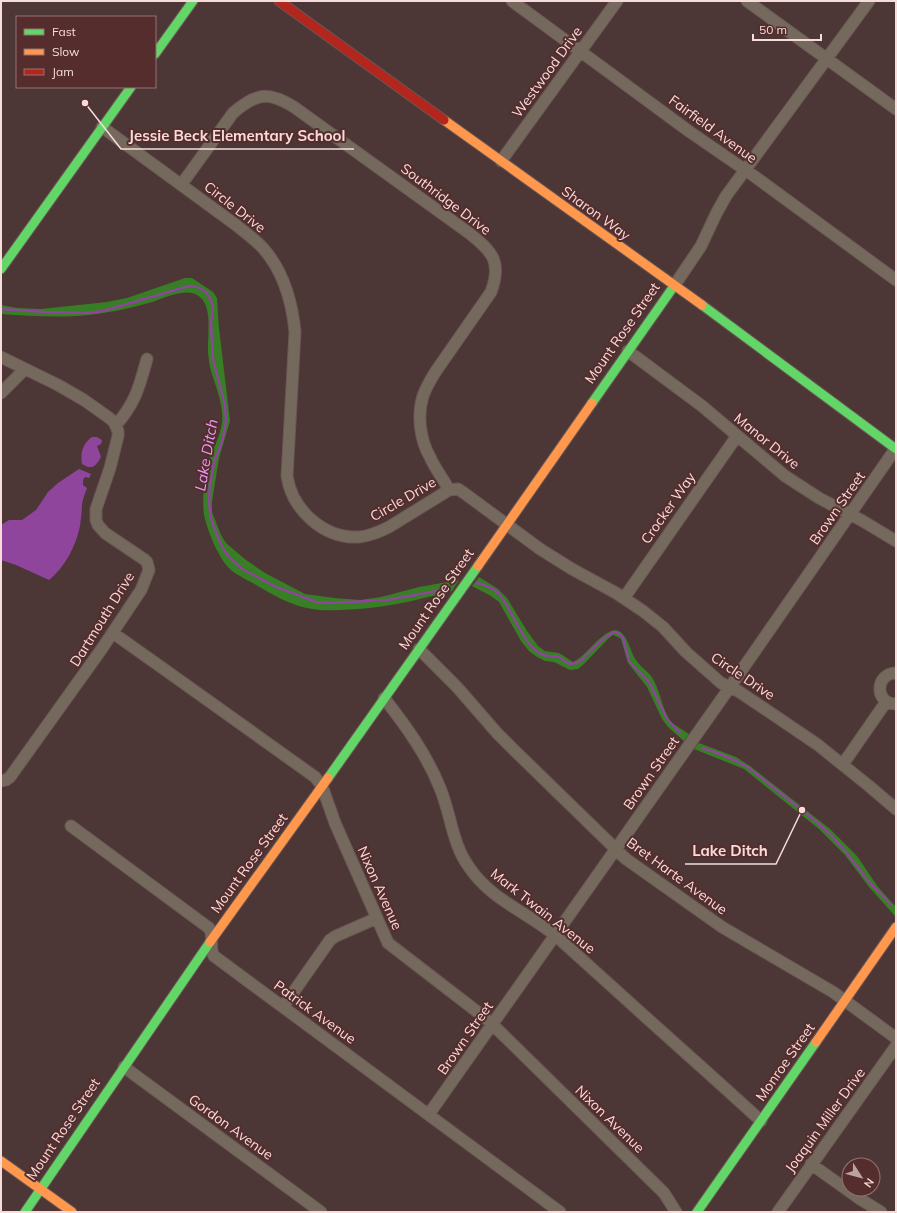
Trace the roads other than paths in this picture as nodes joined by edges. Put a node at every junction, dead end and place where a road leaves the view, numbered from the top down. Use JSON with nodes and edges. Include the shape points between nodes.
{"nodes":[{"id":1,"x":193,"y":1,"type":"edge"},
{"id":2,"x":279,"y":1,"type":"edge"},
{"id":3,"x":512,"y":1,"type":"edge"},
{"id":4,"x":617,"y":1,"type":"edge"},
{"id":5,"x":747,"y":1,"type":"edge"},
{"id":6,"x":869,"y":1,"type":"edge"},
{"id":7,"x":581,"y":51,"type":"junction"},
{"id":8,"x":156,"y":53,"type":"edge"},
{"id":9,"x":826,"y":59,"type":"junction"},
{"id":10,"x":130,"y":88,"type":"edge"},
{"id":11,"x":896,"y":109,"type":"edge"},
{"id":12,"x":102,"y":128,"type":"junction"},
{"id":13,"x":500,"y":161,"type":"junction"},
{"id":14,"x":745,"y":170,"type":"junction"},
{"id":15,"x":181,"y":185,"type":"junction"},
{"id":16,"x":1,"y":269,"type":"edge"},
{"id":17,"x":896,"y":280,"type":"edge"},
{"id":18,"x":674,"y":286,"type":"junction"},
{"id":19,"x":628,"y":351,"type":"junction"},
{"id":20,"x":1,"y":356,"type":"edge"},
{"id":21,"x":147,"y":359,"type":"dead end"},
{"id":22,"x":25,"y":369,"type":"junction"},
{"id":23,"x":1,"y":393,"type":"edge"},
{"id":24,"x":116,"y":425,"type":"junction"},
{"id":25,"x":737,"y":436,"type":"junction"},
{"id":26,"x":896,"y":448,"type":"edge"},
{"id":27,"x":449,"y":490,"type":"junction"},
{"id":28,"x":850,"y":514,"type":"junction"},
{"id":29,"x":507,"y":524,"type":"junction"},
{"id":30,"x":896,"y":541,"type":"edge"},
{"id":31,"x":624,"y":598,"type":"junction"},
{"id":32,"x":113,"y":633,"type":"junction"},
{"id":33,"x":419,"y":649,"type":"junction"},
{"id":34,"x":896,"y":672,"type":"edge"},
{"id":35,"x":730,"y":687,"type":"junction"},
{"id":36,"x":384,"y":698,"type":"junction"},
{"id":37,"x":891,"y":703,"type":"edge"},
{"id":38,"x":843,"y":764,"type":"junction"},
{"id":39,"x":1,"y":781,"type":"edge"},
{"id":40,"x":322,"y":786,"type":"junction"},
{"id":41,"x":896,"y":809,"type":"edge"},
{"id":42,"x":71,"y":826,"type":"dead end"},
{"id":43,"x":615,"y":850,"type":"junction"},
{"id":44,"x":377,"y":918,"type":"junction"},
{"id":45,"x":896,"y":927,"type":"edge"},
{"id":46,"x":555,"y":936,"type":"junction"},
{"id":47,"x":211,"y":941,"type":"junction"},
{"id":48,"x":844,"y":1001,"type":"junction"},
{"id":49,"x":283,"y":1007,"type":"junction"},
{"id":50,"x":493,"y":1025,"type":"junction"},
{"id":51,"x":896,"y":1038,"type":"edge"},
{"id":52,"x":896,"y":1046,"type":"edge"},
{"id":53,"x":124,"y":1067,"type":"junction"},
{"id":54,"x":429,"y":1114,"type":"junction"},
{"id":55,"x":761,"y":1121,"type":"junction"},
{"id":56,"x":1,"y":1161,"type":"edge"},
{"id":57,"x":811,"y":1164,"type":"junction"},
{"id":58,"x":40,"y":1189,"type":"junction"},
{"id":59,"x":25,"y":1212,"type":"edge"},
{"id":60,"x":72,"y":1212,"type":"edge"},
{"id":61,"x":321,"y":1212,"type":"edge"},
{"id":62,"x":560,"y":1212,"type":"edge"},
{"id":63,"x":676,"y":1212,"type":"edge"},
{"id":64,"x":697,"y":1212,"type":"edge"},
{"id":65,"x":778,"y":1212,"type":"edge"},
{"id":66,"x":881,"y":1212,"type":"edge"}],
"edges":[{"from":1,"to":8,"type":"street"},
{"from":2,"to":13,"type":"street","name":"Sharon Way"},
{"from":3,"to":7,"type":"street","name":"Fairfield Avenue"},
{"from":4,"to":7,"type":"street","name":"Westwood Drive"},
{"from":5,"to":9,"type":"street"},
{"from":6,"to":9,"type":"street","name":"Mount Rose Street"},
{"from":7,"to":13,"type":"street","name":"Westwood Drive"},
{"from":7,"to":14,"type":"street","name":"Fairfield Avenue"},
{"from":9,"to":11,"type":"street"},
{"from":9,"to":14,"type":"street","name":"Mount Rose Street"},
{"from":10,"to":12,"type":"street"},
{"from":12,"to":15,"type":"street","name":"Circle Drive"},
{"from":12,"to":16,"type":"street"},
{"from":13,"to":18,"type":"street","name":"Sharon Way"},
{"from":14,"to":17,"type":"street","name":"Fairfield Avenue"},
{"from":14,"to":18,"type":"street","name":"Mount Rose Street","via":[[721,205],[701,246]]},
{"from":15,"to":27,"type":"street","name":"Circle Drive","via":[[252,238],[279,271],[284,282],[292,308],[295,332],[287,476],[292,495],[303,513],[329,531],[359,537],[389,528]]},
{"from":15,"to":27,"type":"street","name":"Southridge Drive","via":[[233,113],[243,104],[262,96],[282,99],[469,233],[490,251],[496,267],[491,292],[436,371],[422,398],[420,425],[423,442]]},
{"from":18,"to":19,"type":"street","name":"Mount Rose Street"},
{"from":18,"to":26,"type":"street","name":"Sharon Way"},
{"from":19,"to":25,"type":"street","name":"Manor Drive","via":[[702,406]]},
{"from":19,"to":29,"type":"street","name":"Mount Rose Street"},
{"from":20,"to":22,"type":"street"},
{"from":21,"to":24,"type":"street","via":[[134,400]]},
{"from":22,"to":23,"type":"street"},
{"from":22,"to":24,"type":"street","via":[[71,392]]},
{"from":24,"to":32,"type":"street","name":"Dartmouth Drive","via":[[118,436],[96,509],[96,520],[105,533],[145,560],[149,570],[141,590]]},
{"from":25,"to":28,"type":"street","name":"Manor Drive","via":[[803,489]]},
{"from":25,"to":31,"type":"street","name":"Crocker Way"},
{"from":26,"to":28,"type":"street","name":"Brown Street"},
{"from":27,"to":29,"type":"street","name":"Circle Drive","via":[[464,493]]},
{"from":28,"to":30,"type":"street","name":"Manor Drive"},
{"from":28,"to":35,"type":"street","name":"Brown Street"},
{"from":29,"to":31,"type":"street","name":"Circle Drive","via":[[556,560]]},
{"from":29,"to":33,"type":"street","name":"Mount Rose Street"},
{"from":31,"to":35,"type":"street","name":"Circle Drive","via":[[657,622],[700,666]]},
{"from":32,"to":39,"type":"street","name":"Dartmouth Drive","via":[[10,777]]},
{"from":32,"to":40,"type":"street","name":"Nixon Avenue","via":[[310,772]]},
{"from":33,"to":36,"type":"street","name":"Mount Rose Street"},
{"from":33,"to":43,"type":"street","name":"Bret Harte Avenue","via":[[497,733]]},
{"from":34,"to":37,"type":"street","via":[[886,675],[879,688],[881,696]]},
{"from":35,"to":38,"type":"street","name":"Circle Drive","via":[[794,728]]},
{"from":35,"to":43,"type":"street","name":"Brown Street"},
{"from":36,"to":40,"type":"street","name":"Mount Rose Street"},
{"from":36,"to":46,"type":"street","name":"Mark Twain Avenue","via":[[413,737],[435,775],[445,800],[456,842],[468,867],[497,896]]},
{"from":37,"to":38,"type":"street"},
{"from":38,"to":41,"type":"street","name":"Circle Drive"},
{"from":40,"to":44,"type":"street","name":"Nixon Avenue","via":[[335,823]]},
{"from":40,"to":47,"type":"street","name":"Mount Rose Street"},
{"from":42,"to":47,"type":"street","name":"Patrick Avenue","via":[[209,928]]},
{"from":43,"to":46,"type":"street","name":"Brown Street"},
{"from":43,"to":48,"type":"street","name":"Bret Harte Avenue","via":[[722,927],[822,985]]},
{"from":44,"to":49,"type":"street","via":[[330,940]]},
{"from":44,"to":50,"type":"street","name":"Nixon Avenue","via":[[391,946]]},
{"from":45,"to":48,"type":"street","name":"Monroe Street"},
{"from":46,"to":50,"type":"street","name":"Brown Street"},
{"from":46,"to":55,"type":"street","name":"Mark Twain Avenue"},
{"from":47,"to":49,"type":"street","name":"Patrick Avenue","via":[[210,948],[214,956]]},
{"from":47,"to":53,"type":"street","name":"Mount Rose Street"},
{"from":48,"to":51,"type":"street","name":"Bret Harte Avenue"},
{"from":48,"to":55,"type":"street","name":"Monroe Street"},
{"from":49,"to":54,"type":"street","name":"Patrick Avenue"},
{"from":50,"to":54,"type":"street","name":"Brown Street"},
{"from":50,"to":63,"type":"street","name":"Nixon Avenue","via":[[664,1193]]},
{"from":52,"to":57,"type":"street","name":"Joaquin Miller Drive"},
{"from":53,"to":58,"type":"street","name":"Mount Rose Street"},
{"from":53,"to":61,"type":"street","name":"Gordon Avenue"},
{"from":54,"to":62,"type":"street","name":"Patrick Avenue"},
{"from":55,"to":64,"type":"street","name":"Monroe Street"},
{"from":56,"to":58,"type":"street"},
{"from":57,"to":65,"type":"street","name":"Joaquin Miller Drive"},
{"from":57,"to":66,"type":"street"},
{"from":58,"to":59,"type":"street","name":"Mount Rose Street"},
{"from":58,"to":60,"type":"street"}]}
